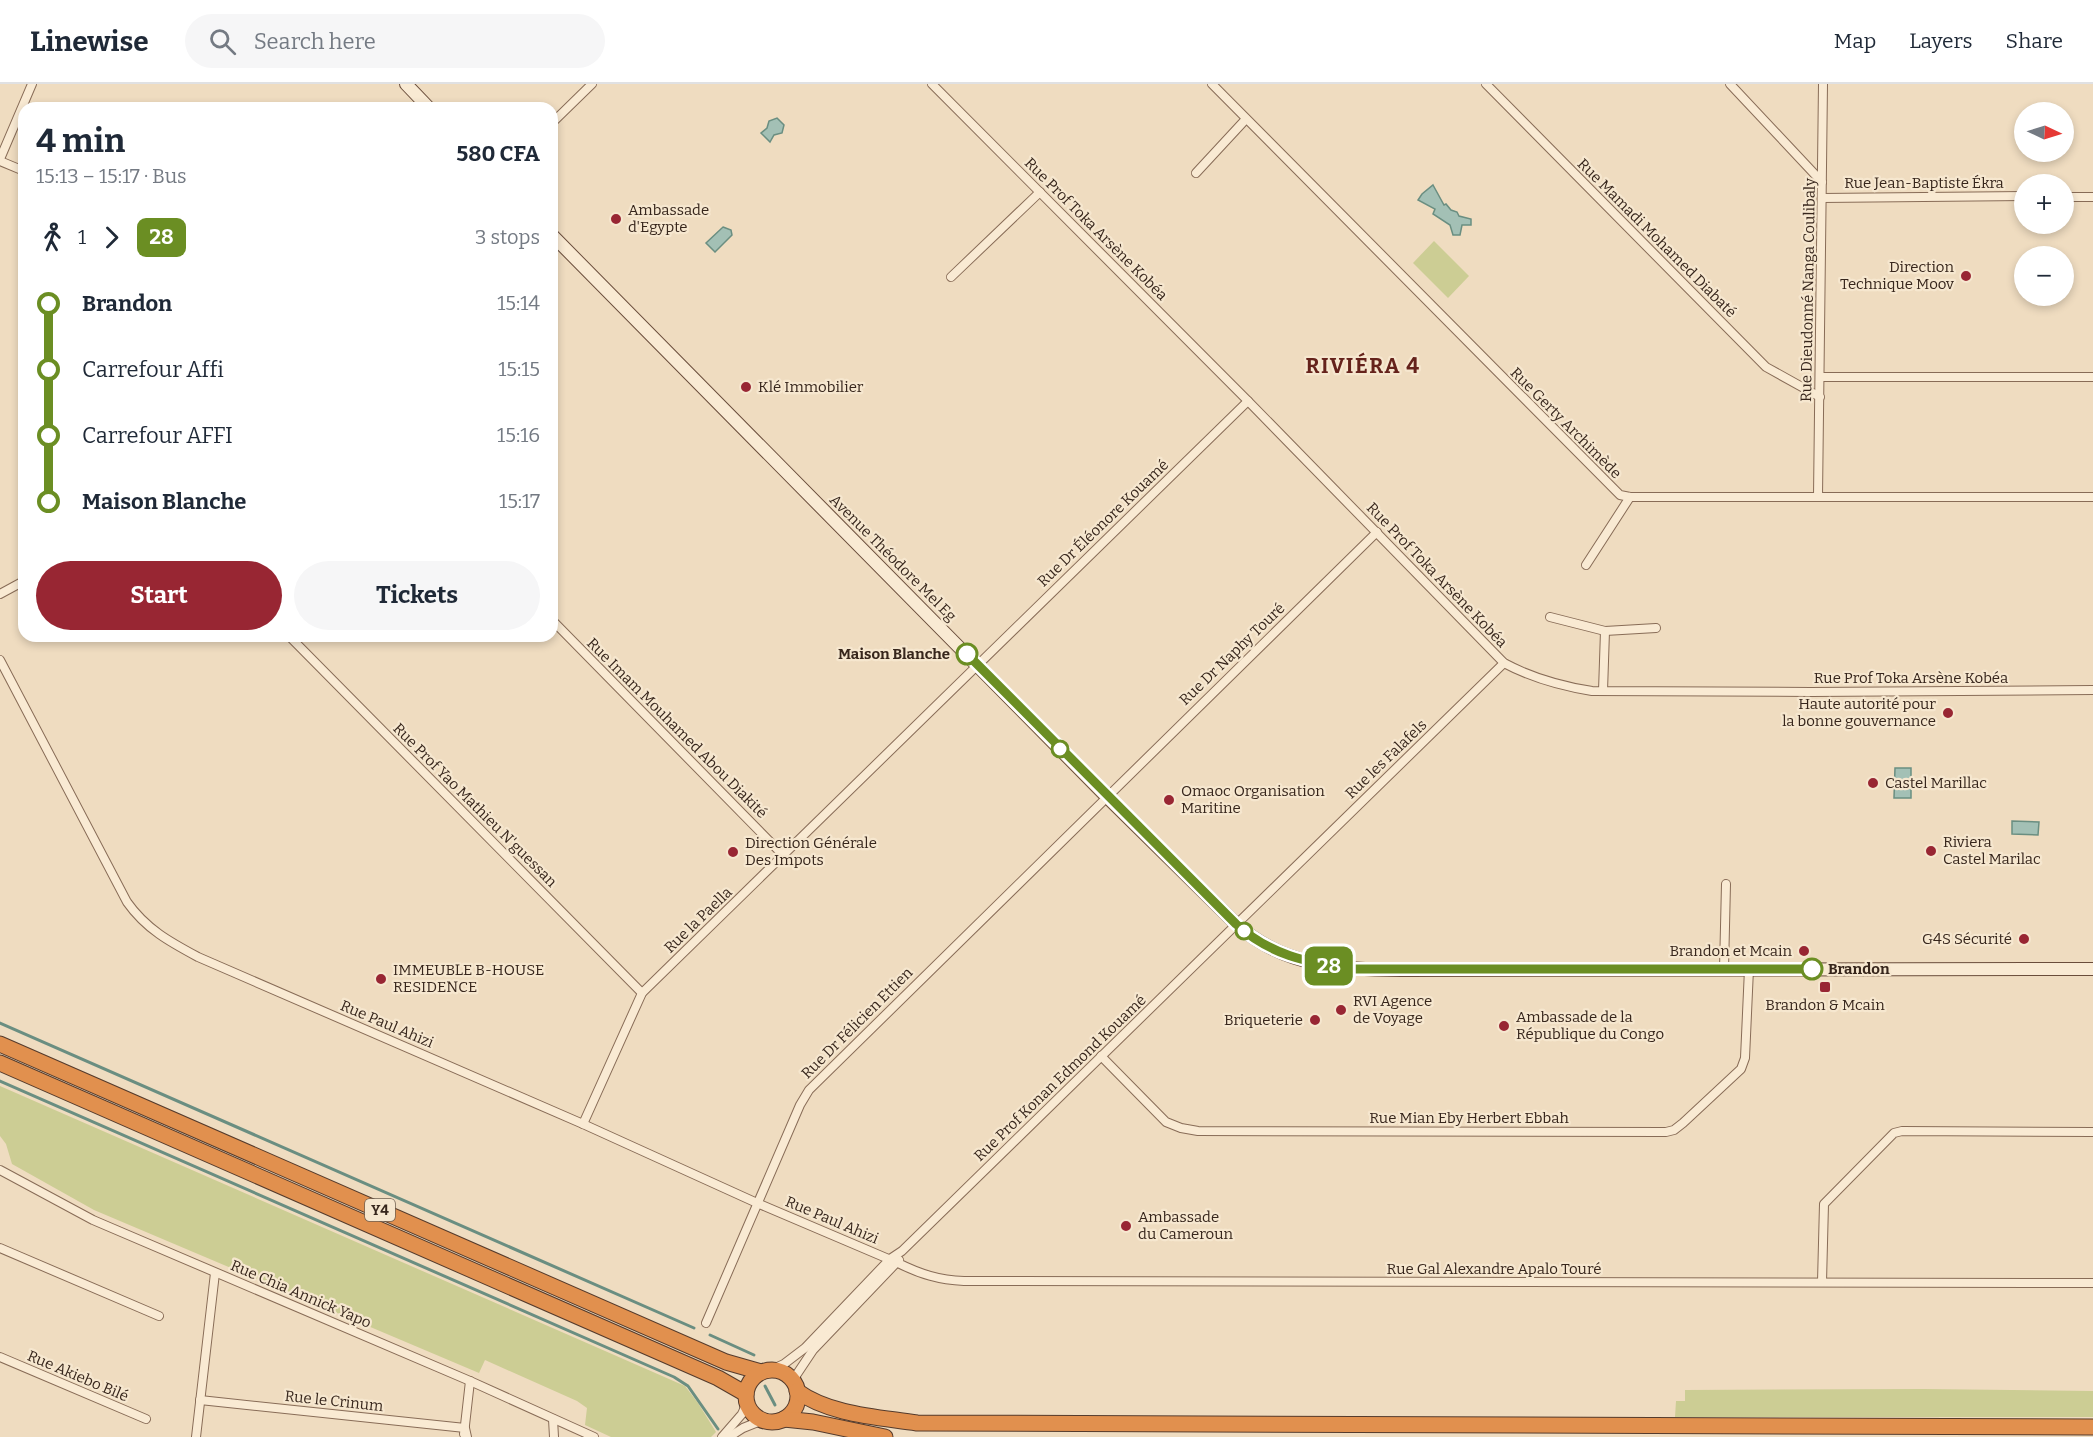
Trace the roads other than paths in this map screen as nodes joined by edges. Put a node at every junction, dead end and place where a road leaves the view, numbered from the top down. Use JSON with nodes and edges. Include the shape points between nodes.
{"nodes":[{"id":1,"x":32,"y":84,"type":"edge"},
{"id":2,"x":406,"y":84,"type":"edge"},
{"id":3,"x":592,"y":84,"type":"edge"},
{"id":4,"x":932,"y":84,"type":"edge"},
{"id":5,"x":1212,"y":84,"type":"edge"},
{"id":6,"x":1486,"y":84,"type":"edge"},
{"id":7,"x":1730,"y":84,"type":"edge"},
{"id":8,"x":1823,"y":84,"type":"edge"},
{"id":9,"x":24,"y":102,"type":"edge"},
{"id":10,"x":423,"y":102,"type":"edge"},
{"id":11,"x":18,"y":117,"type":"edge"},
{"id":12,"x":558,"y":117,"type":"edge"},
{"id":13,"x":1246,"y":119,"type":"junction"},
{"id":14,"x":0,"y":160,"type":"edge"},
{"id":15,"x":18,"y":168,"type":"edge"},
{"id":16,"x":1196,"y":173,"type":"dead end"},
{"id":17,"x":1822,"y":182,"type":"junction"},
{"id":18,"x":1040,"y":192,"type":"junction"},
{"id":19,"x":2014,"y":196,"type":"edge"},
{"id":20,"x":2074,"y":196,"type":"edge"},
{"id":21,"x":2093,"y":197,"type":"edge"},
{"id":22,"x":1822,"y":198,"type":"junction"},
{"id":23,"x":558,"y":241,"type":"edge"},
{"id":24,"x":951,"y":277,"type":"dead end"},
{"id":25,"x":1820,"y":377,"type":"junction"},
{"id":26,"x":2093,"y":377,"type":"edge"},
{"id":27,"x":1820,"y":397,"type":"junction"},
{"id":28,"x":1248,"y":401,"type":"junction"},
{"id":29,"x":1818,"y":496,"type":"junction"},
{"id":30,"x":1630,"y":497,"type":"junction"},
{"id":31,"x":2093,"y":497,"type":"edge"},
{"id":32,"x":1377,"y":532,"type":"junction"},
{"id":33,"x":1586,"y":565,"type":"dead end"},
{"id":34,"x":18,"y":584,"type":"edge"},
{"id":35,"x":0,"y":594,"type":"edge"},
{"id":36,"x":1550,"y":616,"type":"dead end"},
{"id":37,"x":558,"y":626,"type":"edge"},
{"id":38,"x":1656,"y":628,"type":"dead end"},
{"id":39,"x":1605,"y":631,"type":"junction"},
{"id":40,"x":295,"y":642,"type":"edge"},
{"id":41,"x":0,"y":660,"type":"edge"},
{"id":42,"x":1504,"y":663,"type":"junction"},
{"id":43,"x":977,"y":664,"type":"junction"},
{"id":44,"x":2093,"y":690,"type":"edge"},
{"id":45,"x":1603,"y":691,"type":"junction"},
{"id":46,"x":1106,"y":796,"type":"junction"},
{"id":47,"x":783,"y":855,"type":"junction"},
{"id":48,"x":1726,"y":884,"type":"dead end"},
{"id":49,"x":1236,"y":924,"type":"junction"},
{"id":50,"x":1724,"y":969,"type":"junction"},
{"id":51,"x":1749,"y":969,"type":"junction"},
{"id":52,"x":2093,"y":969,"type":"edge"},
{"id":53,"x":642,"y":993,"type":"junction"},
{"id":54,"x":0,"y":1044,"type":"edge"},
{"id":55,"x":1101,"y":1056,"type":"junction"},
{"id":56,"x":0,"y":1063,"type":"edge"},
{"id":57,"x":583,"y":1124,"type":"junction"},
{"id":58,"x":2093,"y":1132,"type":"edge"},
{"id":59,"x":0,"y":1170,"type":"edge"},
{"id":60,"x":757,"y":1203,"type":"junction"},
{"id":61,"x":0,"y":1248,"type":"edge"},
{"id":62,"x":894,"y":1261,"type":"junction"},
{"id":63,"x":215,"y":1273,"type":"junction"},
{"id":64,"x":1822,"y":1282,"type":"junction"},
{"id":65,"x":2093,"y":1283,"type":"edge"},
{"id":66,"x":159,"y":1316,"type":"dead end"},
{"id":67,"x":706,"y":1323,"type":"dead end"},
{"id":68,"x":0,"y":1357,"type":"edge"},
{"id":69,"x":767,"y":1371,"type":"junction"},
{"id":70,"x":471,"y":1381,"type":"junction"},
{"id":71,"x":795,"y":1386,"type":"junction"},
{"id":72,"x":746,"y":1399,"type":"junction"},
{"id":73,"x":200,"y":1401,"type":"junction"},
{"id":74,"x":146,"y":1419,"type":"dead end"},
{"id":75,"x":553,"y":1419,"type":"junction"},
{"id":76,"x":784,"y":1419,"type":"junction"},
{"id":77,"x":763,"y":1420,"type":"junction"},
{"id":78,"x":2093,"y":1427,"type":"edge"},
{"id":79,"x":465,"y":1434,"type":"edge"},
{"id":80,"x":196,"y":1437,"type":"edge"},
{"id":81,"x":554,"y":1437,"type":"edge"},
{"id":82,"x":594,"y":1437,"type":"edge"},
{"id":83,"x":722,"y":1437,"type":"edge"},
{"id":84,"x":729,"y":1437,"type":"edge"},
{"id":85,"x":885,"y":1437,"type":"edge"}],
"edges":[{"from":1,"to":9,"type":"street"},
{"from":2,"to":10,"type":"main road"},
{"from":3,"to":12,"type":"street"},
{"from":4,"to":18,"type":"street","name":"Rue Prof Toka Arsène Kobéa"},
{"from":5,"to":13,"type":"street","name":"Rue Gerty Archimède"},
{"from":6,"to":27,"type":"street","name":"Rue Mamadi Mohamed Diabaté","via":[[1766,367]]},
{"from":7,"to":17,"type":"street"},
{"from":8,"to":17,"type":"street","name":"Rue Dieudonné Nanga Coulibaly"},
{"from":11,"to":14,"type":"street"},
{"from":13,"to":16,"type":"street"},
{"from":13,"to":30,"type":"street","name":"Rue Gerty Archimède","via":[[1609,486]]},
{"from":14,"to":15,"type":"street"},
{"from":17,"to":22,"type":"street","name":"Rue Dieudonné Nanga Coulibaly"},
{"from":18,"to":24,"type":"street"},
{"from":18,"to":28,"type":"street","name":"Rue Prof Toka Arsène Kobéa"},
{"from":19,"to":22,"type":"street","name":"Rue Jean-Baptiste Ékra"},
{"from":20,"to":21,"type":"street"},
{"from":22,"to":25,"type":"street","name":"Rue Dieudonné Nanga Coulibaly"},
{"from":23,"to":43,"type":"main road","name":"Avenue Théodore Mel Eg"},
{"from":25,"to":26,"type":"street"},
{"from":25,"to":27,"type":"street","name":"Rue Dieudonné Nanga Coulibaly"},
{"from":27,"to":29,"type":"street","name":"Rue Dieudonné Nanga Coulibaly"},
{"from":28,"to":32,"type":"street","name":"Rue Prof Toka Arsène Kobéa"},
{"from":28,"to":43,"type":"street","name":"Rue Dr Éléonore Kouamé"},
{"from":29,"to":30,"type":"street"},
{"from":29,"to":31,"type":"street"},
{"from":30,"to":33,"type":"street"},
{"from":32,"to":42,"type":"street","name":"Rue Prof Toka Arsène Kobéa"},
{"from":32,"to":46,"type":"street","name":"Rue Dr Naphy Touré"},
{"from":34,"to":35,"type":"street"},
{"from":36,"to":39,"type":"street"},
{"from":37,"to":47,"type":"street","name":"Rue Imam Mouhamed Abou Diakité"},
{"from":38,"to":39,"type":"street"},
{"from":39,"to":45,"type":"street"},
{"from":40,"to":53,"type":"street","name":"Rue Prof Yao Mathieu N'guessan"},
{"from":41,"to":57,"type":"street","name":"Rue Paul Ahizi","via":[[127,902],[150,928],[198,957]]},
{"from":42,"to":45,"type":"street","name":"Rue Prof Toka Arsène Kobéa","via":[[1564,687]]},
{"from":42,"to":49,"type":"street","name":"Rue les Falafels"},
{"from":43,"to":46,"type":"main road","name":"Avenue Théodore Mel Eg"},
{"from":43,"to":47,"type":"street","name":"Rue la Paella"},
{"from":44,"to":45,"type":"street","name":"Rue Prof Toka Arsène Kobéa"},
{"from":46,"to":49,"type":"main road","name":"Avenue Théodore Mel Eg"},
{"from":46,"to":60,"type":"street","name":"Rue Dr Félicien Ettien","via":[[809,1089]]},
{"from":47,"to":53,"type":"street","name":"Rue la Paella"},
{"from":48,"to":50,"type":"street"},
{"from":49,"to":50,"type":"main road","name":"Avenue Théodore Mel Eg","via":[[1251,938],[1288,957],[1350,969]]},
{"from":49,"to":55,"type":"street","name":"Rue Prof Konan Edmond Kouamé"},
{"from":50,"to":51,"type":"main road","name":"Avenue Théodore Mel Eg"},
{"from":51,"to":52,"type":"main road","name":"Avenue Théodore Mel Eg"},
{"from":51,"to":55,"type":"street","name":"Rue Mian Eby Herbert Ebbah","via":[[1745,1058],[1741,1069],[1683,1124],[1666,1132],[1198,1131],[1166,1122]]},
{"from":53,"to":57,"type":"street","name":"Rue la Paella"},
{"from":54,"to":69,"type":"highway","number":"Y4","via":[[726,1362]]},
{"from":55,"to":62,"type":"street","name":"Rue Prof Konan Edmond Kouamé"},
{"from":56,"to":72,"type":"highway","number":"Y4","via":[[718,1378]]},
{"from":57,"to":60,"type":"street","name":"Rue Paul Ahizi"},
{"from":58,"to":64,"type":"street","via":[[1894,1133],[1824,1204]]},
{"from":59,"to":63,"type":"street","name":"Rue Chia Annick Yapo","via":[[93,1221]]},
{"from":60,"to":62,"type":"street","name":"Rue Paul Ahizi"},
{"from":60,"to":67,"type":"street","name":"Rue Dr Félicien Ettien"},
{"from":61,"to":66,"type":"street"},
{"from":62,"to":64,"type":"street","name":"Rue Gal Alexandre Apalo Touré","via":[[941,1280],[964,1281]]},
{"from":62,"to":69,"type":"street","name":"Rue Prof Konan Edmond Kouamé","via":[[805,1348]]},
{"from":62,"to":71,"type":"street","name":"Rue Prof Konan Edmond Kouamé","via":[[813,1350]]},
{"from":63,"to":70,"type":"street","name":"Rue Chia Annick Yapo"},
{"from":63,"to":73,"type":"street"},
{"from":64,"to":65,"type":"street","name":"Rue Gal Alexandre Apalo Touré"},
{"from":68,"to":74,"type":"street","name":"Rue Akiebo Bilé"},
{"from":69,"to":71,"type":"highway","via":[[785,1373]]},
{"from":69,"to":72,"type":"highway","via":[[750,1382]]},
{"from":70,"to":75,"type":"street","name":"Rue Chia Annick Yapo"},
{"from":70,"to":79,"type":"street"},
{"from":71,"to":76,"type":"highway","via":[[795,1407]]},
{"from":71,"to":78,"type":"highway","via":[[807,1399],[832,1408],[917,1423]]},
{"from":72,"to":77,"type":"highway","via":[[753,1413]]},
{"from":72,"to":83,"type":"street","via":[[742,1414]]},
{"from":73,"to":79,"type":"street","name":"Rue le Crinum"},
{"from":73,"to":80,"type":"street"},
{"from":75,"to":81,"type":"street"},
{"from":75,"to":82,"type":"street","name":"Rue Chia Annick Yapo"},
{"from":76,"to":77,"type":"highway"},
{"from":76,"to":85,"type":"highway"},
{"from":77,"to":84,"type":"street"}]}
